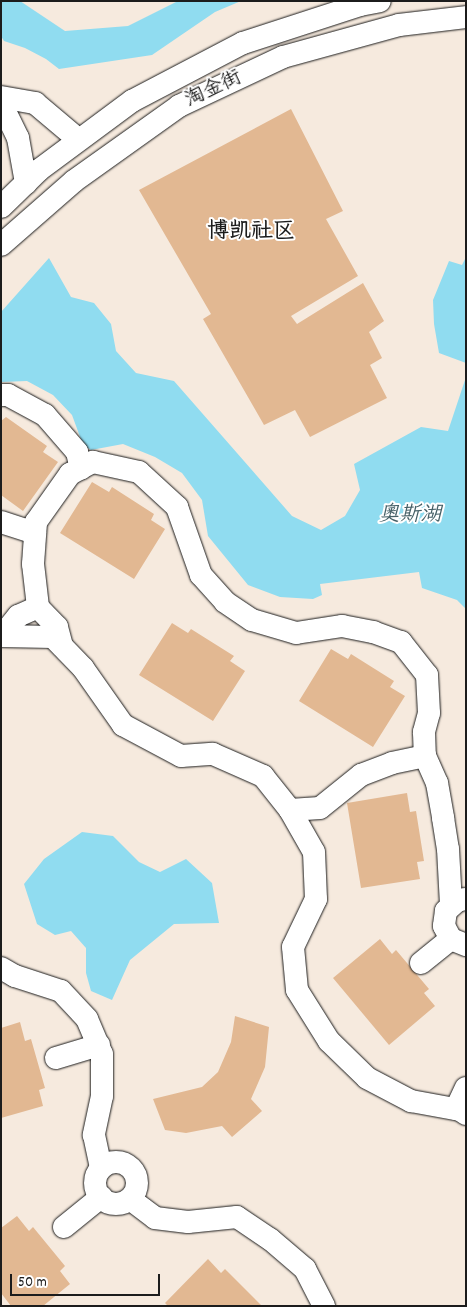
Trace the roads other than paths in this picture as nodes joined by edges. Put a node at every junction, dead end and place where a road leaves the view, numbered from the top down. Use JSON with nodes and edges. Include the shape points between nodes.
{"nodes":[{"id":1,"x":380,"y":1,"type":"edge"},
{"id":2,"x":466,"y":17,"type":"edge"},
{"id":3,"x":1,"y":97,"type":"edge"},
{"id":4,"x":1,"y":103,"type":"edge"},
{"id":5,"x":79,"y":140,"type":"junction"},
{"id":6,"x":56,"y":157,"type":"junction"},
{"id":7,"x":74,"y":181,"type":"junction"},
{"id":8,"x":26,"y":183,"type":"junction"},
{"id":9,"x":1,"y":207,"type":"edge"},
{"id":10,"x":1,"y":245,"type":"edge"},
{"id":11,"x":1,"y":395,"type":"edge"},
{"id":12,"x":81,"y":468,"type":"junction"},
{"id":13,"x":1,"y":522,"type":"edge"},
{"id":14,"x":36,"y":533,"type":"junction"},
{"id":15,"x":38,"y":607,"type":"junction"},
{"id":16,"x":2,"y":636,"type":"edge"},
{"id":17,"x":62,"y":646,"type":"junction"},
{"id":18,"x":425,"y":756,"type":"junction"},
{"id":19,"x":290,"y":810,"type":"junction"},
{"id":20,"x":458,"y":902,"type":"edge"},
{"id":21,"x":458,"y":942,"type":"edge"},
{"id":22,"x":422,"y":963,"type":"dead end"},
{"id":23,"x":1,"y":968,"type":"edge"},
{"id":24,"x":99,"y":1045,"type":"junction"},
{"id":25,"x":56,"y":1058,"type":"dead end"},
{"id":26,"x":466,"y":1088,"type":"edge"},
{"id":27,"x":461,"y":1112,"type":"edge"},
{"id":28,"x":101,"y":1168,"type":"junction"},
{"id":29,"x":101,"y":1197,"type":"junction"},
{"id":30,"x":130,"y":1199,"type":"junction"},
{"id":31,"x":64,"y":1227,"type":"dead end"},
{"id":32,"x":324,"y":1306,"type":"edge"}],
"edges":[{"from":1,"to":5,"type":"street","name":"淘金街","via":[[243,43],[132,101]]},
{"from":2,"to":7,"type":"street","name":"淘金街","via":[[399,25],[283,57],[179,106]]},
{"from":3,"to":5,"type":"street","via":[[35,103]]},
{"from":4,"to":8,"type":"street","via":[[18,138]]},
{"from":5,"to":6,"type":"street","name":"淘金街"},
{"from":6,"to":7,"type":"street"},
{"from":6,"to":8,"type":"street","name":"淘金街"},
{"from":7,"to":10,"type":"street","name":"淘金街"},
{"from":8,"to":9,"type":"street","name":"淘金街"},
{"from":11,"to":12,"type":"street","via":[[8,395],[45,415],[78,452]]},
{"from":12,"to":14,"type":"street","via":[[70,474],[36,522]]},
{"from":12,"to":18,"type":"street","via":[[93,462],[140,472],[177,507],[201,575],[225,602],[252,620],[296,633],[342,626],[401,642],[427,675],[429,713],[424,732]]},
{"from":13,"to":14,"type":"street"},
{"from":14,"to":15,"type":"street","via":[[33,564]]},
{"from":15,"to":16,"type":"street","via":[[18,616]]},
{"from":15,"to":17,"type":"street","via":[[57,627]]},
{"from":16,"to":17,"type":"street","via":[[53,637]]},
{"from":17,"to":19,"type":"street","via":[[83,668],[123,725],[180,756],[214,754],[263,776]]},
{"from":18,"to":19,"type":"street","via":[[392,763],[361,775],[320,808]]},
{"from":18,"to":20,"type":"street","via":[[437,783]]},
{"from":19,"to":27,"type":"street","via":[[314,852],[316,899],[293,947],[297,990],[329,1041],[367,1078],[411,1101]]},
{"from":20,"to":21,"type":"street","via":[[444,918],[446,933]]},
{"from":21,"to":22,"type":"street"},
{"from":23,"to":24,"type":"street","via":[[61,991],[87,1019]]},
{"from":24,"to":25,"type":"street"},
{"from":24,"to":28,"type":"street","via":[[102,1096],[94,1135]]},
{"from":26,"to":27,"type":"street"},
{"from":28,"to":29,"type":"street","via":[[96,1187]]},
{"from":28,"to":30,"type":"street","via":[[120,1162],[132,1169],[137,1181]]},
{"from":29,"to":30,"type":"street","via":[[116,1204]]},
{"from":29,"to":31,"type":"street"},
{"from":30,"to":32,"type":"street","via":[[156,1218],[188,1222],[237,1217],[270,1239],[305,1269]]}]}
